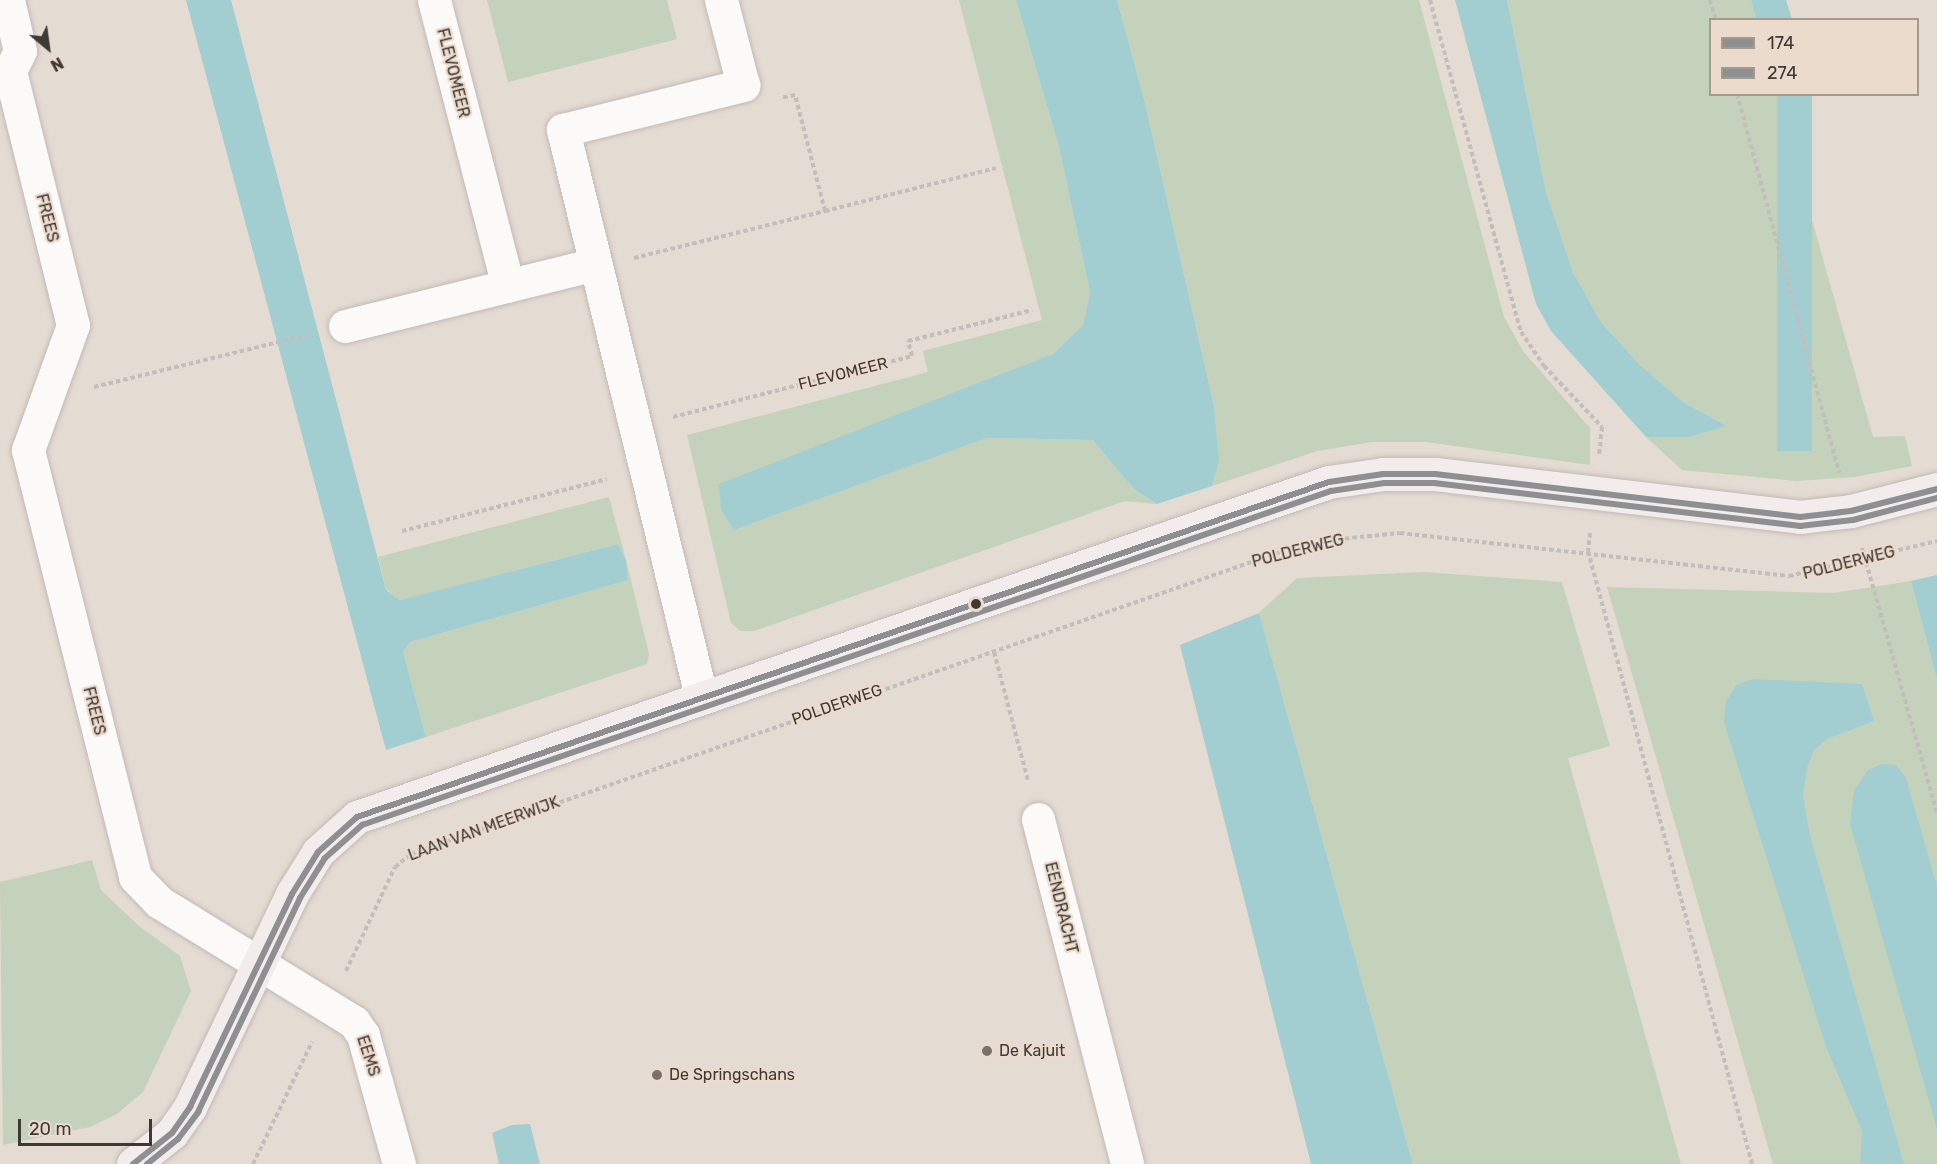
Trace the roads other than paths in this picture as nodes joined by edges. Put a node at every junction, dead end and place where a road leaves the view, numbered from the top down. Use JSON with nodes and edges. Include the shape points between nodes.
{"nodes":[{"id":1,"x":8,"y":0,"type":"edge"},
{"id":2,"x":434,"y":0,"type":"edge"},
{"id":3,"x":721,"y":0,"type":"edge"},
{"id":4,"x":5,"y":72,"type":"edge"},
{"id":5,"x":595,"y":265,"type":"junction"},
{"id":6,"x":508,"y":286,"type":"junction"},
{"id":7,"x":330,"y":330,"type":"road end"},
{"id":8,"x":1937,"y":489,"type":"edge"},
{"id":9,"x":701,"y":696,"type":"junction"},
{"id":10,"x":1038,"y":819,"type":"road end"},
{"id":11,"x":258,"y":966,"type":"junction"},
{"id":12,"x":133,"y":1164,"type":"edge"},
{"id":13,"x":399,"y":1164,"type":"edge"},
{"id":14,"x":1127,"y":1164,"type":"edge"}],
"edges":[{"from":1,"to":4,"type":"street","name":"FREES","via":[[20,51]]},
{"from":2,"to":6,"type":"street","name":"FLEVOMEER"},
{"from":3,"to":5,"type":"street","via":[[743,85],[563,130]]},
{"from":4,"to":11,"type":"street","name":"FREES","via":[[73,325],[28,450],[135,877],[159,902]]},
{"from":5,"to":6,"type":"street"},
{"from":5,"to":9,"type":"street"},
{"from":6,"to":7,"type":"street"},
{"from":8,"to":9,"type":"street","via":[[1851,510],[1800,517],[1436,474],[1383,474],[1329,482]]},
{"from":9,"to":11,"type":"street","via":[[357,817],[318,852],[292,894]]},
{"from":10,"to":14,"type":"street","name":"EENDRACHT"},
{"from":11,"to":12,"type":"street","via":[[190,1107],[172,1133]]},
{"from":11,"to":13,"type":"street","name":"EEMS","via":[[354,1022],[363,1035]]}]}
